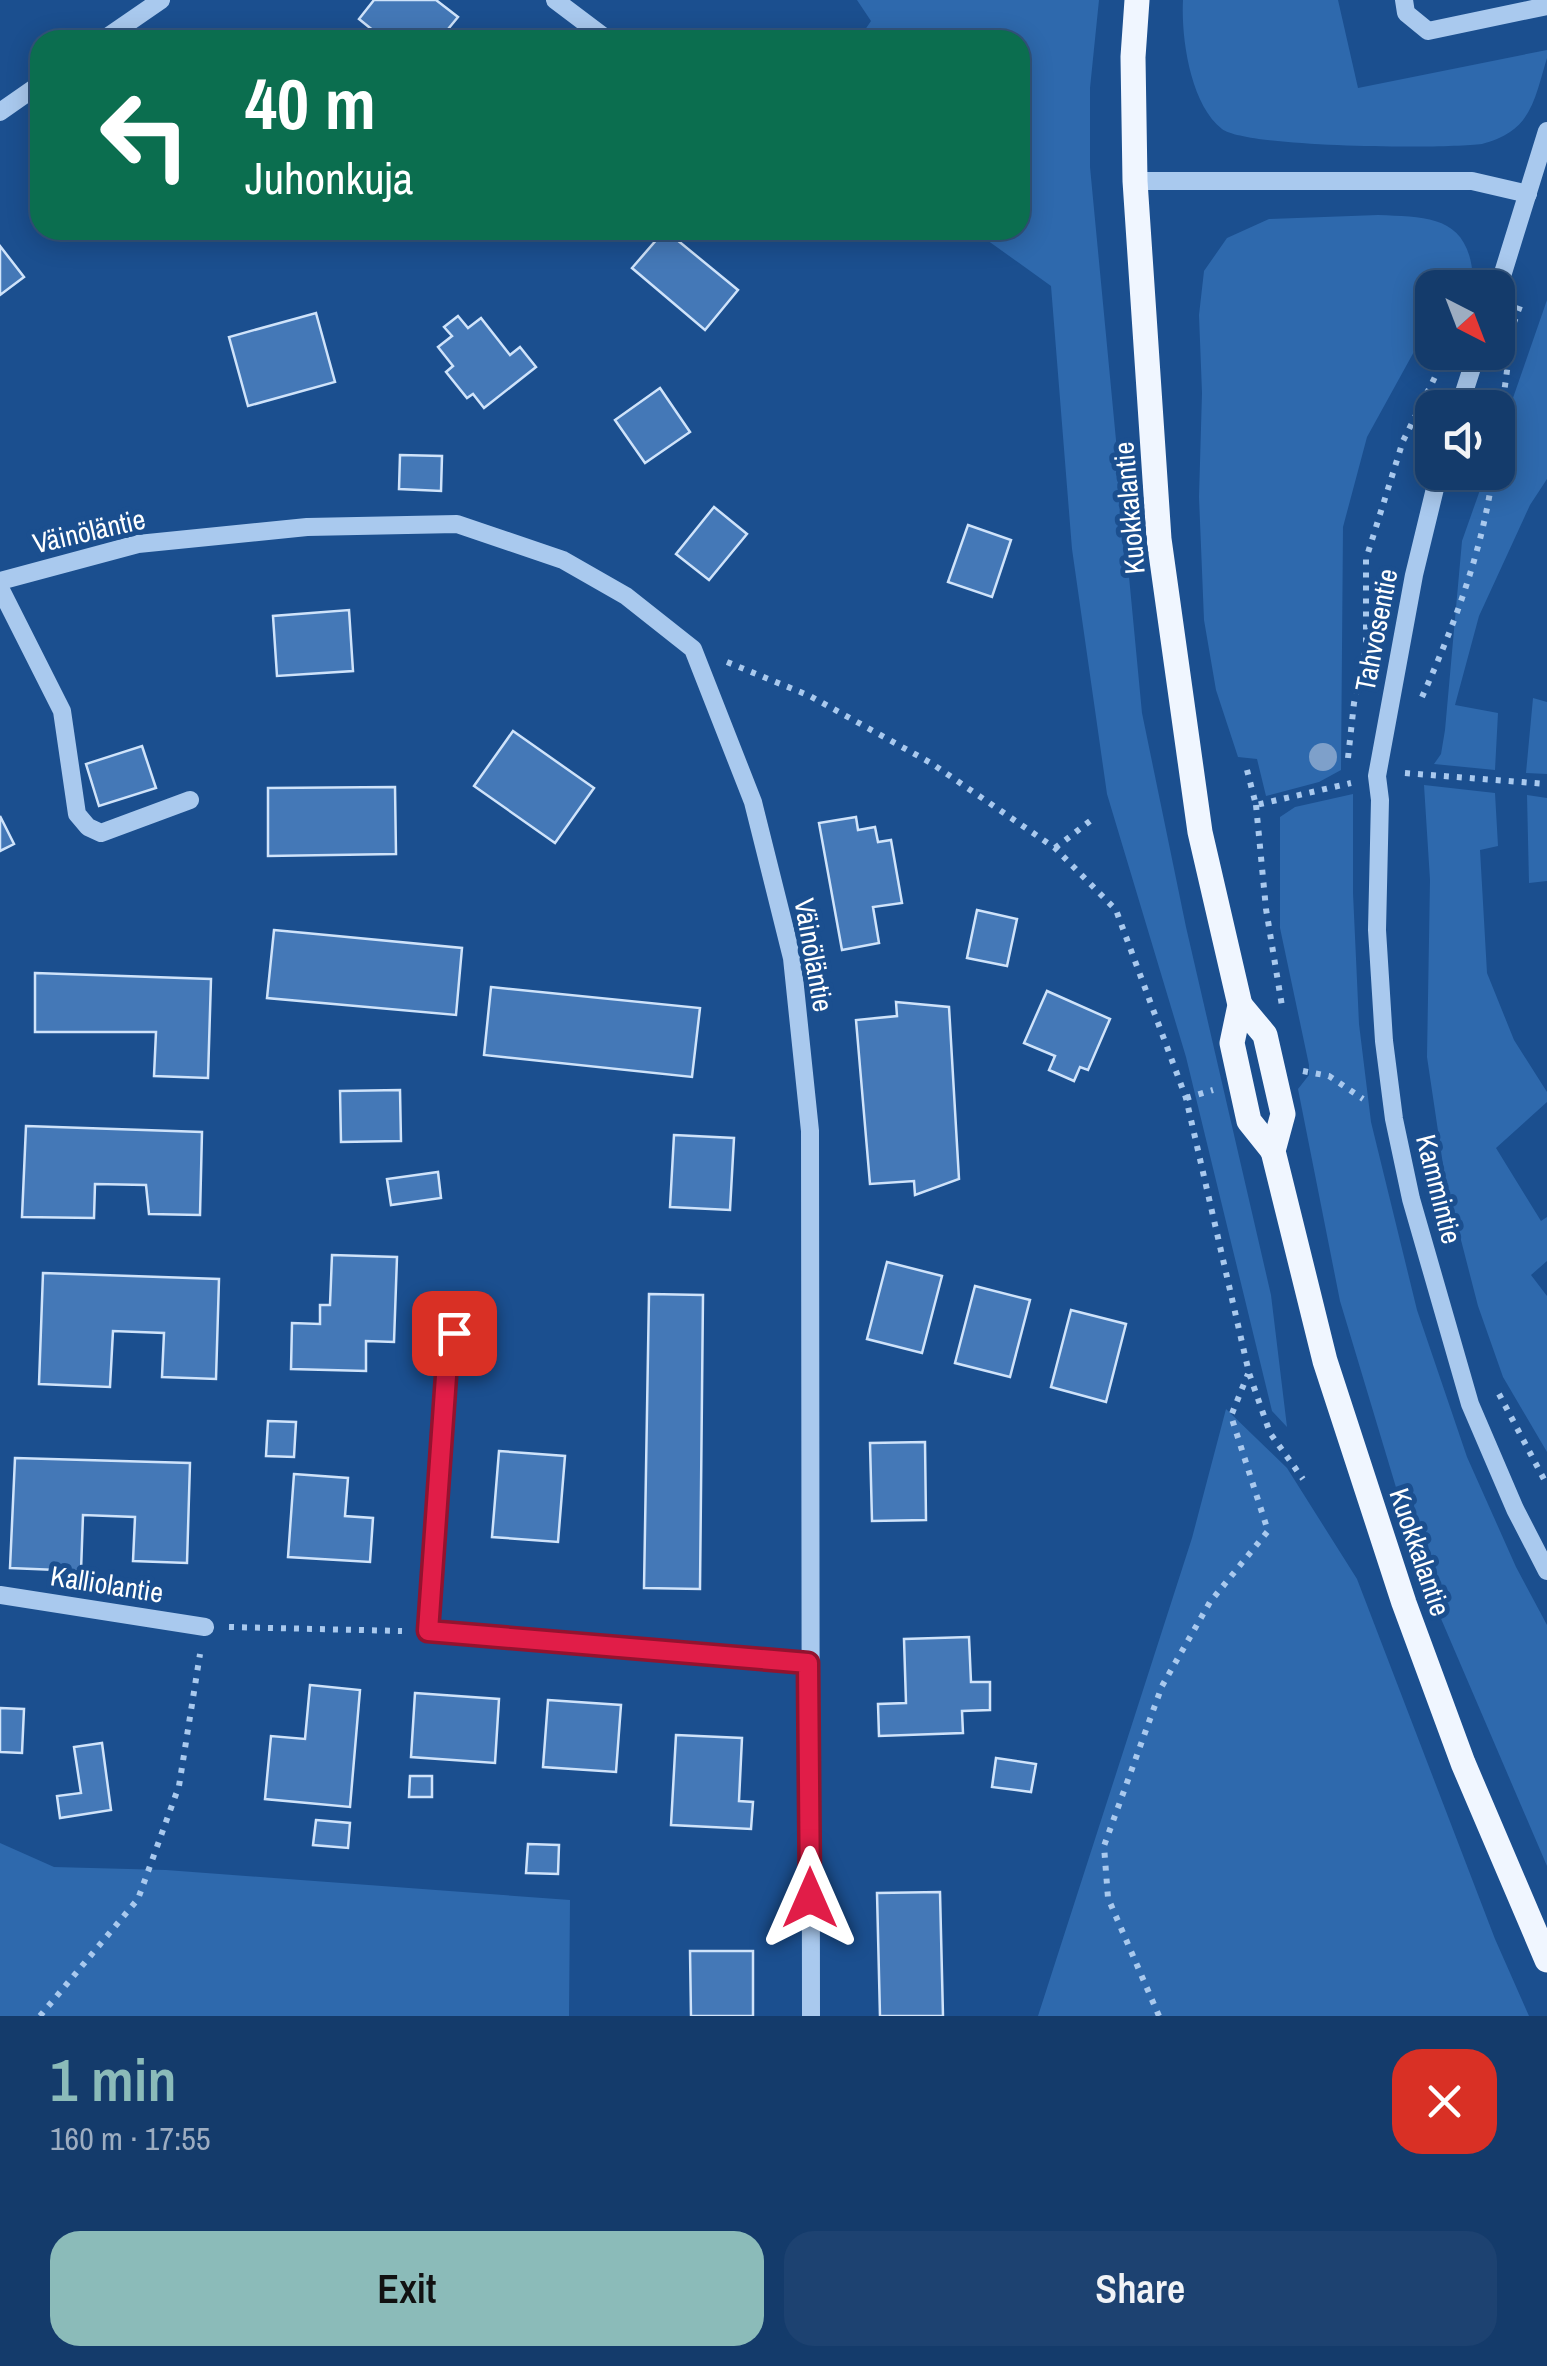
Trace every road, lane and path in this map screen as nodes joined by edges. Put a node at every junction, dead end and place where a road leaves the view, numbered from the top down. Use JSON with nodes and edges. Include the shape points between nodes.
{"nodes":[{"id":1,"x":161,"y":0,"type":"edge"},
{"id":2,"x":555,"y":0,"type":"edge"},
{"id":3,"x":1137,"y":0,"type":"edge"},
{"id":4,"x":1404,"y":0,"type":"edge"},
{"id":5,"x":1547,"y":6,"type":"edge"},
{"id":6,"x":118,"y":30,"type":"edge"},
{"id":7,"x":595,"y":30,"type":"edge"},
{"id":8,"x":30,"y":91,"type":"edge"},
{"id":9,"x":0,"y":112,"type":"edge"},
{"id":10,"x":1547,"y":131,"type":"edge"},
{"id":11,"x":1135,"y":181,"type":"junction"},
{"id":12,"x":1536,"y":185,"type":"edge"},
{"id":13,"x":1505,"y":270,"type":"edge"},
{"id":14,"x":1524,"y":293,"type":"dead end"},
{"id":15,"x":1515,"y":318,"type":"edge"},
{"id":16,"x":1439,"y":370,"type":"edge"},
{"id":17,"x":1435,"y":490,"type":"edge"},
{"id":18,"x":1491,"y":490,"type":"edge"},
{"id":19,"x":0,"y":585,"type":"edge"},
{"id":20,"x":694,"y":649,"type":"junction"},
{"id":21,"x":1420,"y":702,"type":"dead end"},
{"id":22,"x":1247,"y":770,"type":"dead end"},
{"id":23,"x":1406,"y":772,"type":"junction"},
{"id":24,"x":1377,"y":776,"type":"junction"},
{"id":25,"x":1346,"y":784,"type":"junction"},
{"id":26,"x":1547,"y":784,"type":"edge"},
{"id":27,"x":1405,"y":790,"type":"dead end"},
{"id":28,"x":190,"y":800,"type":"dead end"},
{"id":29,"x":1380,"y":800,"type":"joint"},
{"id":30,"x":1256,"y":805,"type":"junction"},
{"id":31,"x":1094,"y":818,"type":"dead end"},
{"id":32,"x":1055,"y":848,"type":"junction"},
{"id":33,"x":1286,"y":1022,"type":"dead end"},
{"id":34,"x":1300,"y":1070,"type":"dead end"},
{"id":35,"x":1370,"y":1105,"type":"dead end"},
{"id":36,"x":461,"y":1304,"type":"dead end"},
{"id":37,"x":1249,"y":1373,"type":"junction"},
{"id":38,"x":1495,"y":1386,"type":"dead end"},
{"id":39,"x":1303,"y":1478,"type":"dead end"},
{"id":40,"x":1547,"y":1485,"type":"edge"},
{"id":41,"x":1547,"y":1571,"type":"edge"},
{"id":42,"x":0,"y":1595,"type":"edge"},
{"id":43,"x":205,"y":1627,"type":"junction"},
{"id":44,"x":428,"y":1631,"type":"junction"},
{"id":45,"x":808,"y":1663,"type":"junction"},
{"id":46,"x":1547,"y":1960,"type":"edge"},
{"id":47,"x":40,"y":2016,"type":"edge"},
{"id":48,"x":811,"y":2016,"type":"edge"},
{"id":49,"x":1159,"y":2016,"type":"edge"}],
"edges":[{"from":1,"to":6,"type":"street"},
{"from":2,"to":7,"type":"street"},
{"from":3,"to":11,"type":"main road","name":"Kuokkalantie"},
{"from":4,"to":5,"type":"street","via":[[1406,13],[1428,31]]},
{"from":8,"to":9,"type":"street"},
{"from":10,"to":12,"type":"street"},
{"from":11,"to":12,"type":"street"},
{"from":11,"to":46,"type":"main road","name":"Kuokkalantie","via":[[1159,538],[1200,832],[1240,1005],[1265,1035],[1283,1114],[1273,1151],[1325,1361],[1404,1603]]},
{"from":12,"to":13,"type":"street"},
{"from":14,"to":15,"type":"path"},
{"from":16,"to":25,"type":"path","via":[[1402,441],[1366,558],[1366,648]]},
{"from":17,"to":24,"type":"street","name":"Tahvosentie"},
{"from":18,"to":21,"type":"path","via":[[1449,637]]},
{"from":19,"to":20,"type":"street","name":"Väinöläntie","via":[[138,544],[308,527],[458,524],[564,560],[626,596]]},
{"from":19,"to":28,"type":"street","via":[[62,711],[77,814],[88,827],[101,833]]},
{"from":20,"to":32,"type":"path","via":[[810,696],[930,763]]},
{"from":20,"to":45,"type":"street","name":"Väinöläntie","via":[[753,802],[794,977],[810,1131]]},
{"from":22,"to":30,"type":"path"},
{"from":23,"to":24,"type":"path"},
{"from":23,"to":26,"type":"path"},
{"from":23,"to":27,"type":"path"},
{"from":24,"to":25,"type":"path"},
{"from":24,"to":29,"type":"street","name":"Tahvosentie"},
{"from":25,"to":30,"type":"path"},
{"from":29,"to":41,"type":"street","name":"Kammintie","via":[[1377,930],[1384,1041],[1407,1183],[1470,1404]]},
{"from":30,"to":33,"type":"path"},
{"from":31,"to":32,"type":"path"},
{"from":32,"to":37,"type":"path","via":[[1116,910],[1186,1098]]},
{"from":34,"to":35,"type":"path","via":[[1330,1076]]},
{"from":36,"to":44,"type":"street","via":[[447,1362]]},
{"from":37,"to":39,"type":"path","via":[[1270,1434]]},
{"from":37,"to":49,"type":"path","via":[[1231,1416],[1268,1531],[1210,1602],[1162,1686],[1104,1846],[1108,1898]]},
{"from":38,"to":40,"type":"path"},
{"from":42,"to":43,"type":"street","name":"Kalliolantie"},
{"from":43,"to":44,"type":"path"},
{"from":43,"to":47,"type":"path","via":[[180,1786],[138,1899]]},
{"from":44,"to":45,"type":"street"},
{"from":45,"to":48,"type":"street","name":"Väinöläntie"}]}
